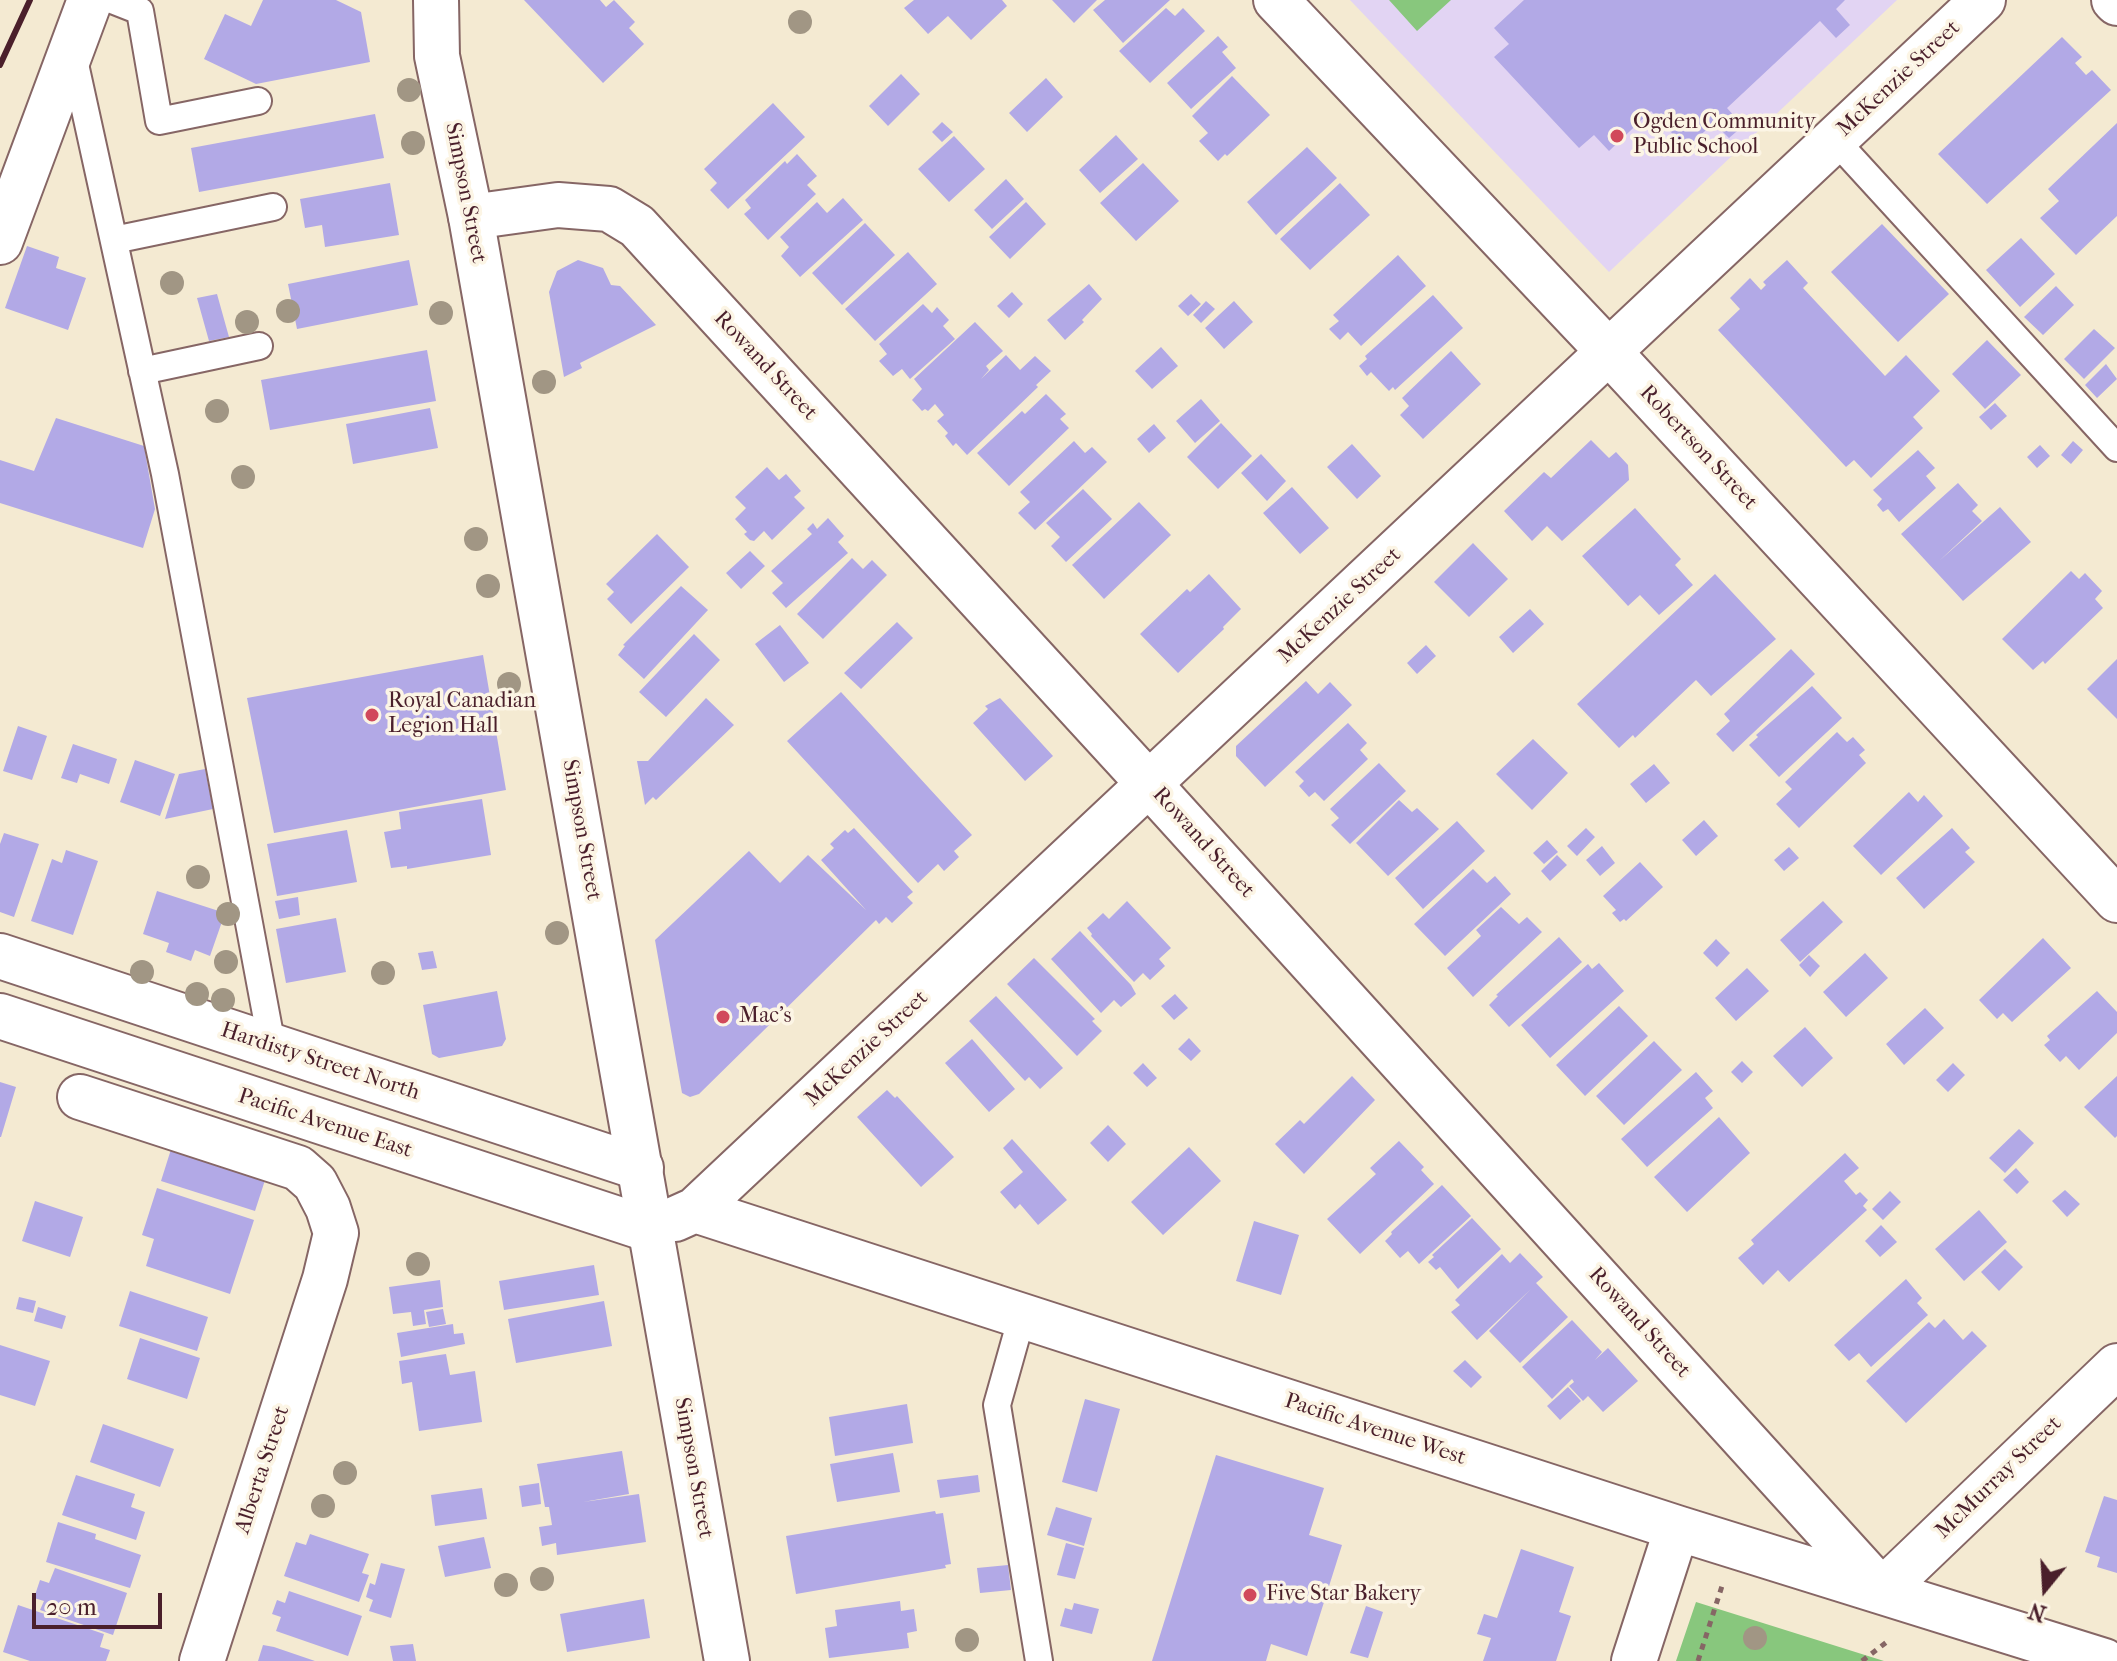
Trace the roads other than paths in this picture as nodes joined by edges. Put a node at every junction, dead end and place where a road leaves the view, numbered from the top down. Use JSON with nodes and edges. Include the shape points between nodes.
{"nodes":[{"id":1,"x":90,"y":0,"type":"edge"},
{"id":2,"x":112,"y":0,"type":"edge"},
{"id":3,"x":436,"y":0,"type":"edge"},
{"id":4,"x":1276,"y":0,"type":"edge"},
{"id":5,"x":1983,"y":0,"type":"edge"},
{"id":6,"x":71,"y":47,"type":"junction"},
{"id":7,"x":258,"y":101,"type":"dead end"},
{"id":8,"x":1835,"y":140,"type":"junction"},
{"id":9,"x":273,"y":207,"type":"dead end"},
{"id":10,"x":471,"y":217,"type":"junction"},
{"id":11,"x":114,"y":240,"type":"junction"},
{"id":12,"x":0,"y":242,"type":"edge"},
{"id":13,"x":259,"y":346,"type":"dead end"},
{"id":14,"x":1610,"y":353,"type":"junction"},
{"id":15,"x":142,"y":371,"type":"junction"},
{"id":16,"x":2117,"y":448,"type":"edge"},
{"id":17,"x":1149,"y":784,"type":"junction"},
{"id":18,"x":2117,"y":900,"type":"edge"},
{"id":19,"x":0,"y":956,"type":"edge"},
{"id":20,"x":0,"y":1016,"type":"edge"},
{"id":21,"x":272,"y":1046,"type":"junction"},
{"id":22,"x":80,"y":1097,"type":"dead end"},
{"id":23,"x":641,"y":1168,"type":"junction"},
{"id":24,"x":695,"y":1210,"type":"junction"},
{"id":25,"x":651,"y":1230,"type":"junction"},
{"id":26,"x":1022,"y":1316,"type":"junction"},
{"id":27,"x":2117,"y":1366,"type":"edge"},
{"id":28,"x":1677,"y":1528,"type":"junction"},
{"id":29,"x":1882,"y":1591,"type":"junction"},
{"id":30,"x":202,"y":1661,"type":"edge"},
{"id":31,"x":727,"y":1661,"type":"edge"},
{"id":32,"x":1039,"y":1661,"type":"edge"},
{"id":33,"x":1634,"y":1661,"type":"edge"},
{"id":34,"x":2104,"y":1661,"type":"edge"}],
"edges":[{"from":1,"to":6,"type":"street"},
{"from":2,"to":7,"type":"lane","via":[[140,11],[159,121]]},
{"from":3,"to":10,"type":"street","name":"Simpson Street","via":[[437,56]]},
{"from":4,"to":14,"type":"street","name":"Robertson Street"},
{"from":5,"to":8,"type":"street","name":"McKenzie Street"},
{"from":6,"to":11,"type":"lane"},
{"from":6,"to":12,"type":"street"},
{"from":8,"to":14,"type":"street","name":"McKenzie Street"},
{"from":8,"to":16,"type":"lane"},
{"from":9,"to":11,"type":"lane"},
{"from":10,"to":17,"type":"street","name":"Rowand Street","via":[[558,205],[609,209],[637,226]]},
{"from":10,"to":23,"type":"street","name":"Simpson Street"},
{"from":11,"to":15,"type":"lane"},
{"from":13,"to":15,"type":"lane"},
{"from":14,"to":17,"type":"street","name":"McKenzie Street"},
{"from":14,"to":18,"type":"street","name":"Robertson Street"},
{"from":15,"to":21,"type":"lane"},
{"from":17,"to":24,"type":"street","name":"McKenzie Street"},
{"from":17,"to":29,"type":"street","name":"Rowand Street"},
{"from":19,"to":21,"type":"street","name":"Hardisty Street North"},
{"from":20,"to":25,"type":"street","name":"Pacific Avenue East"},
{"from":21,"to":23,"type":"street","name":"Hardisty Street North"},
{"from":22,"to":30,"type":"street","name":"Alberta Street","via":[[298,1168],[315,1183],[336,1233]]},
{"from":23,"to":25,"type":"street","name":"Simpson Street"},
{"from":24,"to":25,"type":"street"},
{"from":24,"to":26,"type":"street","name":"Pacific Avenue West"},
{"from":25,"to":31,"type":"street","name":"Simpson Street"},
{"from":26,"to":28,"type":"street","name":"Pacific Avenue West"},
{"from":26,"to":32,"type":"lane","via":[[997,1405]]},
{"from":27,"to":29,"type":"street","name":"McMurray Street"},
{"from":28,"to":29,"type":"street","name":"Pacific Avenue West"},
{"from":28,"to":33,"type":"street"},
{"from":29,"to":34,"type":"street","name":"Pacific Avenue West"}]}
